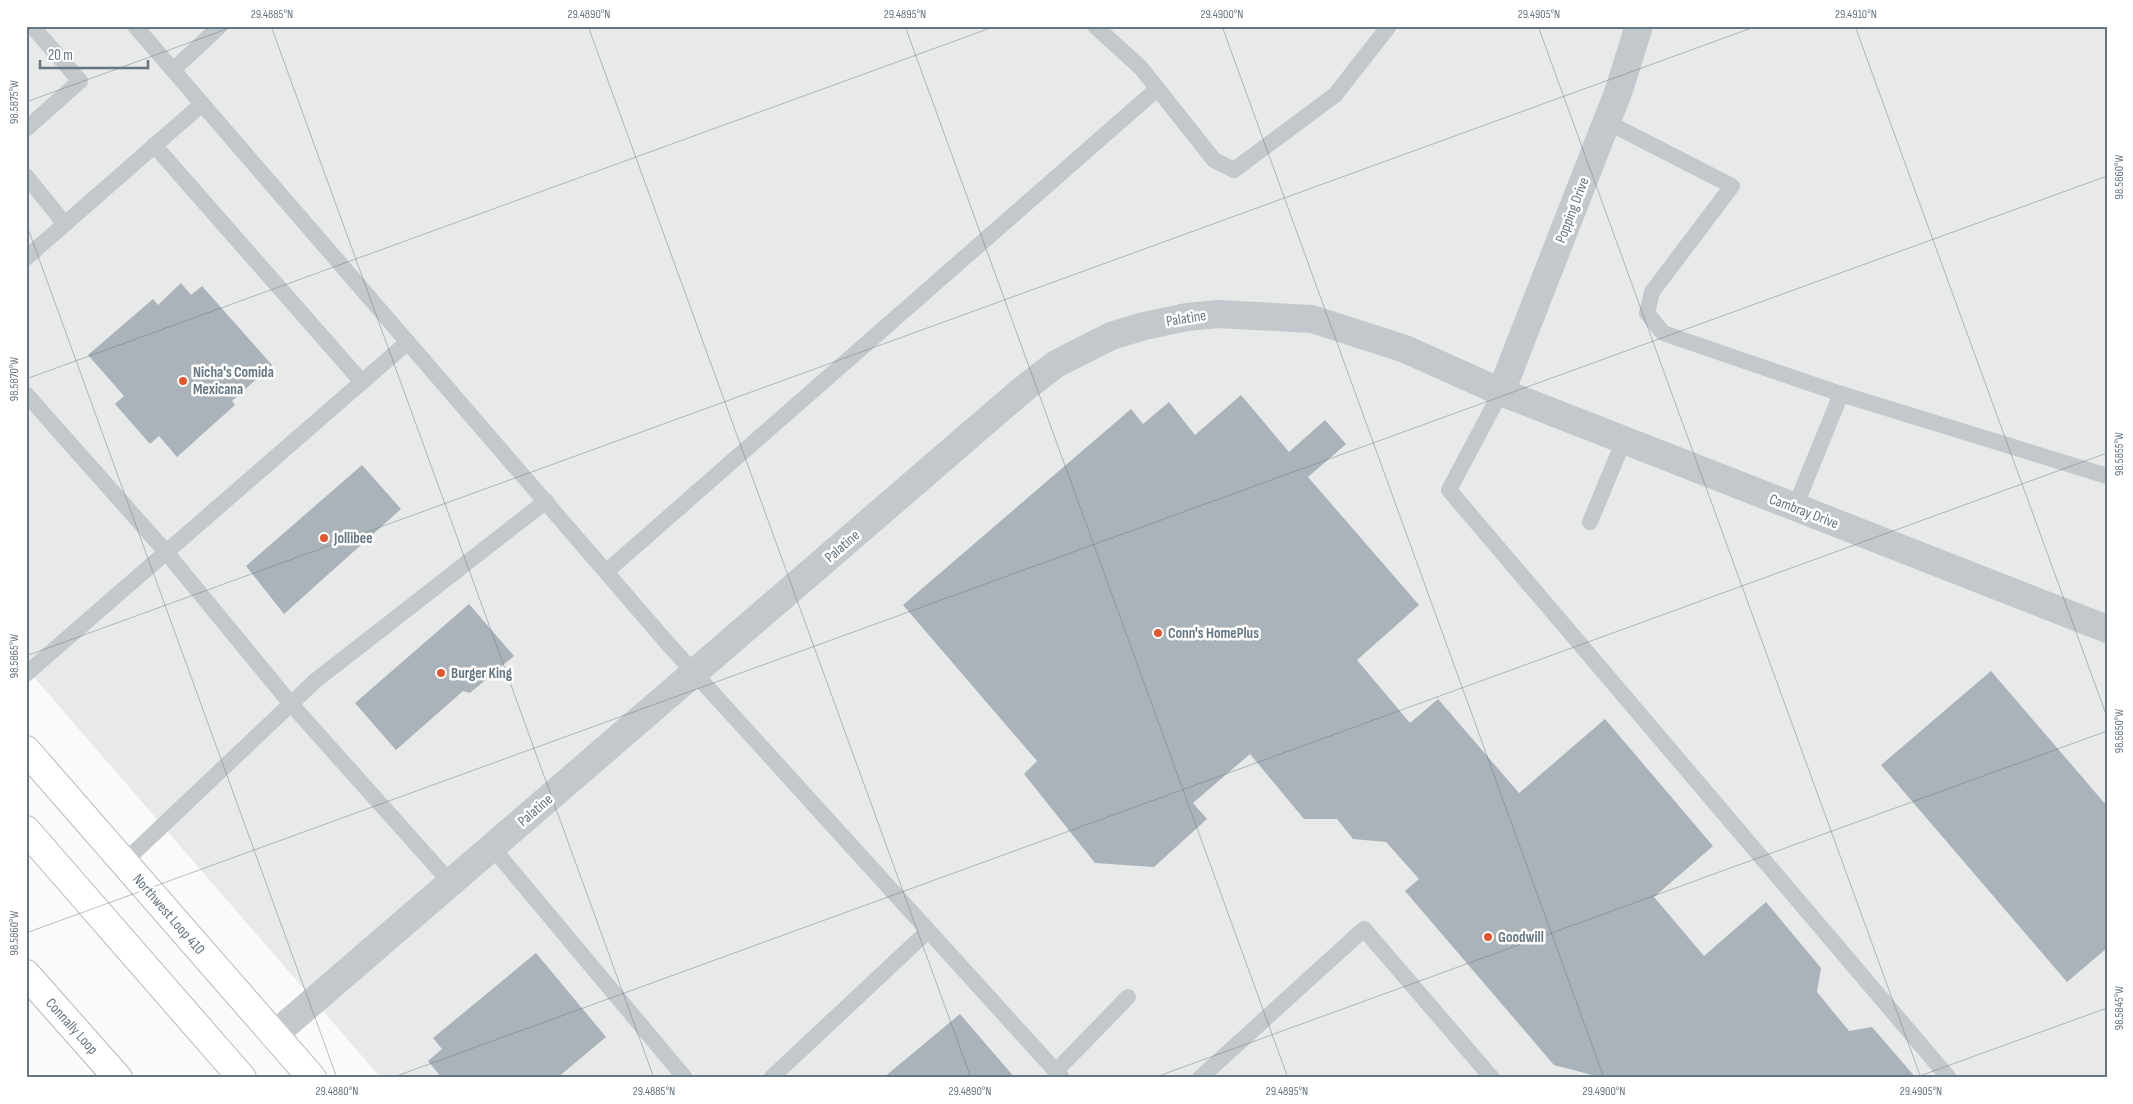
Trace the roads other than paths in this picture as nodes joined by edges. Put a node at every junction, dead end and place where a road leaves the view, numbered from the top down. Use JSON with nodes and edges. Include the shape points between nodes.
{"nodes":[{"id":1,"x":32,"y":26,"type":"edge"},
{"id":2,"x":135,"y":26,"type":"edge"},
{"id":3,"x":220,"y":26,"type":"edge"},
{"id":4,"x":1095,"y":26,"type":"edge"},
{"id":5,"x":1389,"y":26,"type":"edge"},
{"id":6,"x":1639,"y":26,"type":"edge"},
{"id":7,"x":173,"y":70,"type":"junction"},
{"id":8,"x":1157,"y":90,"type":"junction"},
{"id":9,"x":202,"y":104,"type":"junction"},
{"id":10,"x":1607,"y":122,"type":"junction"},
{"id":11,"x":26,"y":129,"type":"edge"},
{"id":12,"x":154,"y":145,"type":"junction"},
{"id":13,"x":26,"y":176,"type":"edge"},
{"id":14,"x":65,"y":224,"type":"junction"},
{"id":15,"x":26,"y":258,"type":"edge"},
{"id":16,"x":408,"y":342,"type":"junction"},
{"id":17,"x":362,"y":382,"type":"junction"},
{"id":18,"x":1501,"y":392,"type":"junction"},
{"id":19,"x":26,"y":394,"type":"edge"},
{"id":20,"x":1841,"y":394,"type":"junction"},
{"id":21,"x":1624,"y":440,"type":"junction"},
{"id":22,"x":2107,"y":476,"type":"edge"},
{"id":23,"x":546,"y":501,"type":"junction"},
{"id":24,"x":1795,"y":507,"type":"junction"},
{"id":25,"x":1590,"y":522,"type":"dead end"},
{"id":26,"x":166,"y":552,"type":"junction"},
{"id":27,"x":607,"y":572,"type":"junction"},
{"id":28,"x":2107,"y":629,"type":"edge"},
{"id":29,"x":694,"y":673,"type":"junction"},
{"id":30,"x":26,"y":674,"type":"edge"},
{"id":31,"x":290,"y":704,"type":"junction"},
{"id":32,"x":26,"y":750,"type":"edge"},
{"id":33,"x":26,"y":830,"type":"edge"},
{"id":34,"x":492,"y":847,"type":"junction"},
{"id":35,"x":124,"y":862,"type":"junction"},
{"id":36,"x":451,"y":883,"type":"junction"},
{"id":37,"x":928,"y":931,"type":"junction"},
{"id":38,"x":26,"y":974,"type":"edge"},
{"id":39,"x":1128,"y":997,"type":"dead end"},
{"id":40,"x":274,"y":1034,"type":"junction"},
{"id":41,"x":1059,"y":1074,"type":"edge"},
{"id":42,"x":118,"y":1078,"type":"edge"},
{"id":43,"x":242,"y":1078,"type":"edge"},
{"id":44,"x":312,"y":1078,"type":"edge"},
{"id":45,"x":686,"y":1078,"type":"edge"},
{"id":46,"x":771,"y":1078,"type":"edge"},
{"id":47,"x":1200,"y":1078,"type":"edge"},
{"id":48,"x":1492,"y":1078,"type":"edge"},
{"id":49,"x":1948,"y":1078,"type":"edge"}],
"edges":[{"from":1,"to":11,"type":"lane","via":[[80,82]]},
{"from":2,"to":7,"type":"lane"},
{"from":3,"to":7,"type":"lane"},
{"from":4,"to":8,"type":"lane","via":[[1141,68]]},
{"from":5,"to":8,"type":"lane","via":[[1335,95],[1234,170],[1214,160]]},
{"from":6,"to":10,"type":"street","name":"Popping Drive"},
{"from":7,"to":9,"type":"lane"},
{"from":8,"to":27,"type":"lane"},
{"from":9,"to":12,"type":"lane"},
{"from":9,"to":16,"type":"lane"},
{"from":10,"to":18,"type":"street","name":"Popping Drive"},
{"from":10,"to":20,"type":"lane","via":[[1732,186],[1652,292],[1647,314],[1664,333]]},
{"from":12,"to":14,"type":"lane"},
{"from":12,"to":17,"type":"lane"},
{"from":13,"to":14,"type":"lane"},
{"from":14,"to":15,"type":"lane"},
{"from":16,"to":17,"type":"lane"},
{"from":16,"to":23,"type":"lane"},
{"from":17,"to":26,"type":"lane"},
{"from":18,"to":21,"type":"street","name":"Cambray Drive"},
{"from":18,"to":29,"type":"street","name":"Palatine","via":[[1405,348],[1312,319],[1218,314],[1179,319],[1111,336],[1056,364],[1021,391]]},
{"from":18,"to":49,"type":"lane","via":[[1449,490]]},
{"from":19,"to":26,"type":"lane"},
{"from":20,"to":22,"type":"lane"},
{"from":20,"to":24,"type":"lane"},
{"from":21,"to":24,"type":"street","name":"Cambray Drive"},
{"from":21,"to":25,"type":"lane"},
{"from":23,"to":27,"type":"lane"},
{"from":23,"to":31,"type":"lane"},
{"from":24,"to":28,"type":"street","name":"Cambray Drive"},
{"from":26,"to":30,"type":"lane"},
{"from":26,"to":31,"type":"lane"},
{"from":27,"to":29,"type":"lane"},
{"from":29,"to":34,"type":"street","name":"Palatine"},
{"from":29,"to":37,"type":"lane"},
{"from":31,"to":35,"type":"lane"},
{"from":31,"to":36,"type":"lane"},
{"from":32,"to":35,"type":"main road","name":"Northwest Loop 410"},
{"from":33,"to":43,"type":"main road"},
{"from":34,"to":36,"type":"street","name":"Palatine"},
{"from":34,"to":45,"type":"lane"},
{"from":35,"to":40,"type":"main road","name":"Northwest Loop 410"},
{"from":36,"to":40,"type":"street","name":"Palatine"},
{"from":37,"to":41,"type":"lane"},
{"from":37,"to":46,"type":"lane"},
{"from":38,"to":42,"type":"main road","name":"Connally Loop"},
{"from":39,"to":41,"type":"lane"},
{"from":40,"to":44,"type":"main road","name":"Northwest Loop 410"},
{"from":47,"to":48,"type":"lane","via":[[1364,929]]}]}
